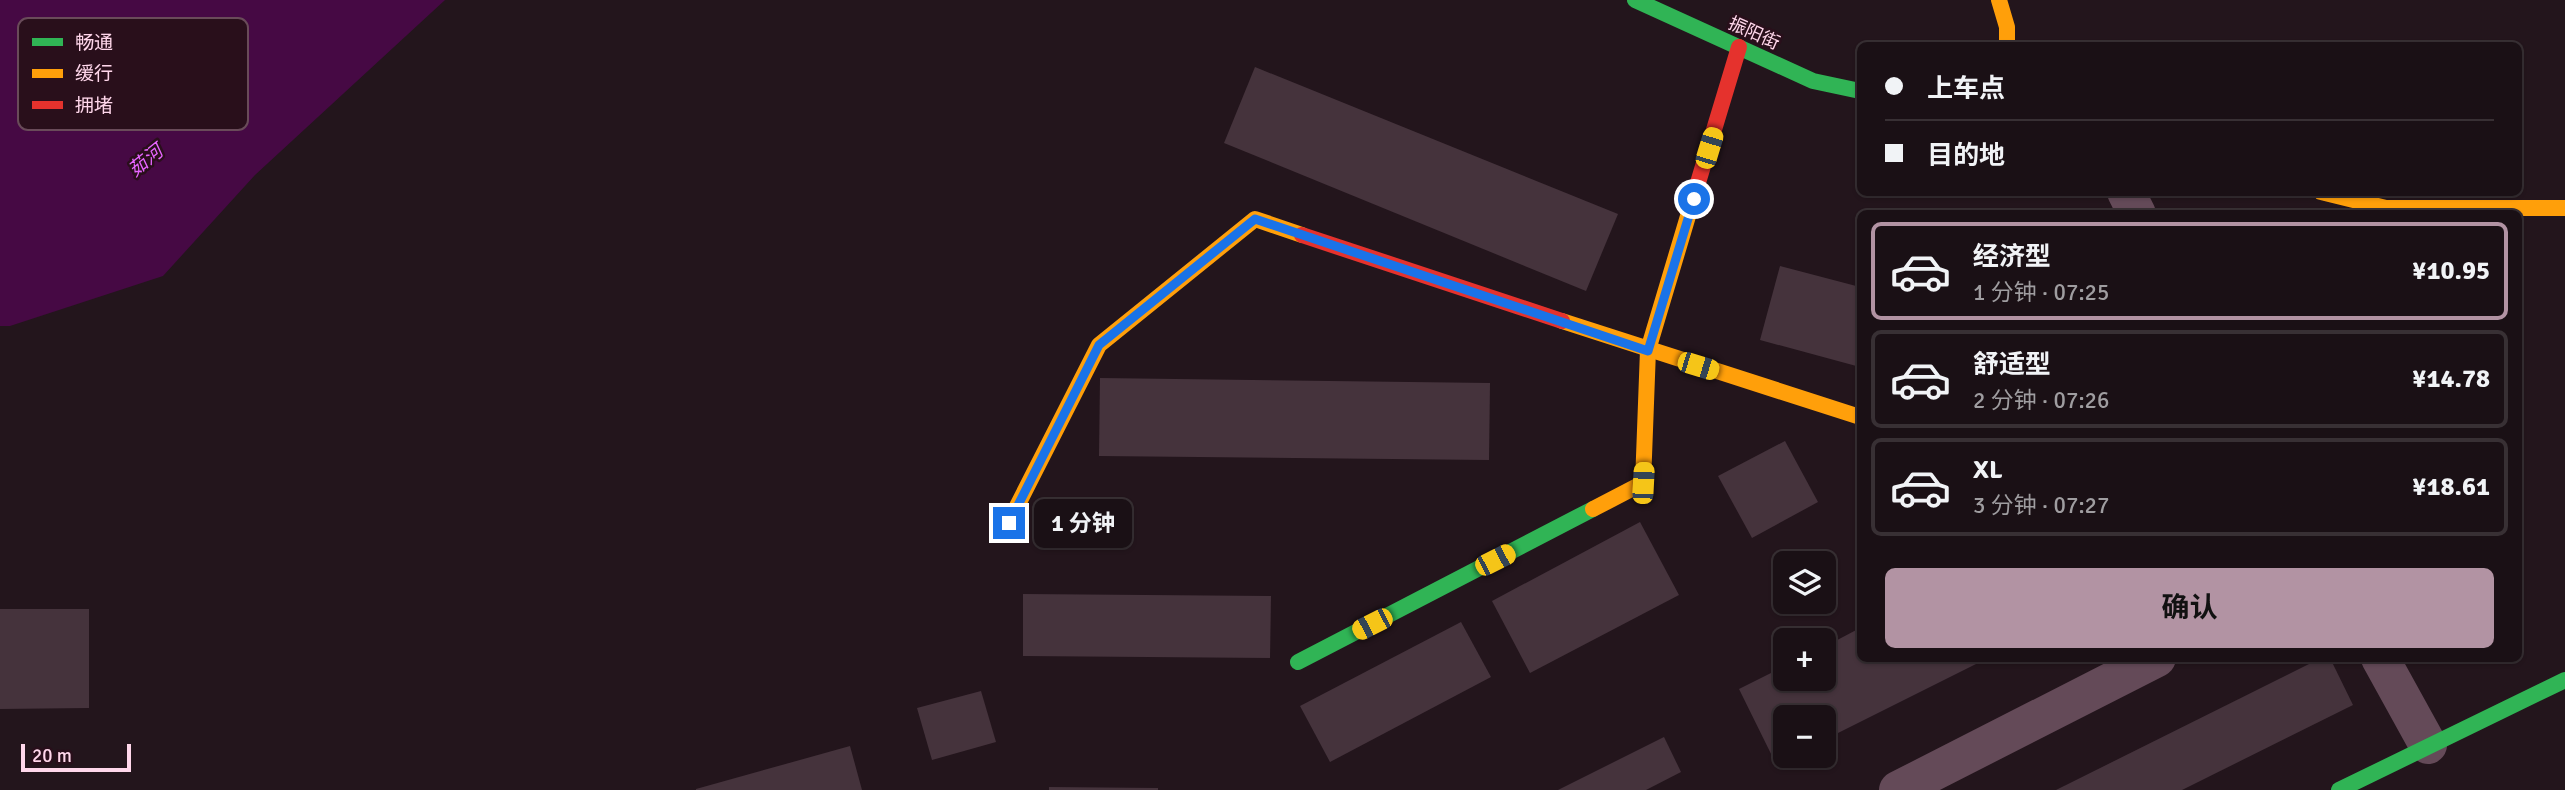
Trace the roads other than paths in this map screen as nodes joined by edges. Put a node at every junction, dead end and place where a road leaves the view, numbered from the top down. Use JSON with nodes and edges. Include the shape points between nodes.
{"nodes":[{"id":1,"x":1635,"y":0,"type":"edge"},
{"id":2,"x":1999,"y":0,"type":"edge"},
{"id":3,"x":2007,"y":42,"type":"edge"},
{"id":4,"x":1739,"y":47,"type":"junction"},
{"id":5,"x":1857,"y":90,"type":"edge"},
{"id":6,"x":2337,"y":196,"type":"edge"},
{"id":7,"x":2565,"y":208,"type":"edge"},
{"id":8,"x":1648,"y":351,"type":"junction"},
{"id":9,"x":1857,"y":416,"type":"edge"},
{"id":10,"x":1009,"y":523,"type":"dead end"},
{"id":11,"x":1298,"y":662,"type":"dead end"},
{"id":12,"x":2149,"y":662,"type":"edge"},
{"id":13,"x":2382,"y":662,"type":"edge"},
{"id":14,"x":2565,"y":680,"type":"edge"},
{"id":15,"x":2428,"y":745,"type":"junction"},
{"id":16,"x":1898,"y":790,"type":"edge"},
{"id":17,"x":2339,"y":790,"type":"edge"}],
"edges":[{"from":1,"to":4,"type":"main road","name":"振阳街"},
{"from":2,"to":3,"type":"main road"},
{"from":4,"to":5,"type":"main road","name":"振阳街","via":[[1813,81]]},
{"from":4,"to":8,"type":"main road"},
{"from":6,"to":7,"type":"main road","via":[[2386,208]]},
{"from":8,"to":9,"type":"main road"},
{"from":8,"to":10,"type":"main road","via":[[1255,219],[1099,345]]},
{"from":8,"to":11,"type":"main road","via":[[1643,483]]},
{"from":12,"to":16,"type":"street"},
{"from":13,"to":15,"type":"street"},
{"from":14,"to":15,"type":"main road"},
{"from":15,"to":17,"type":"main road"}]}
